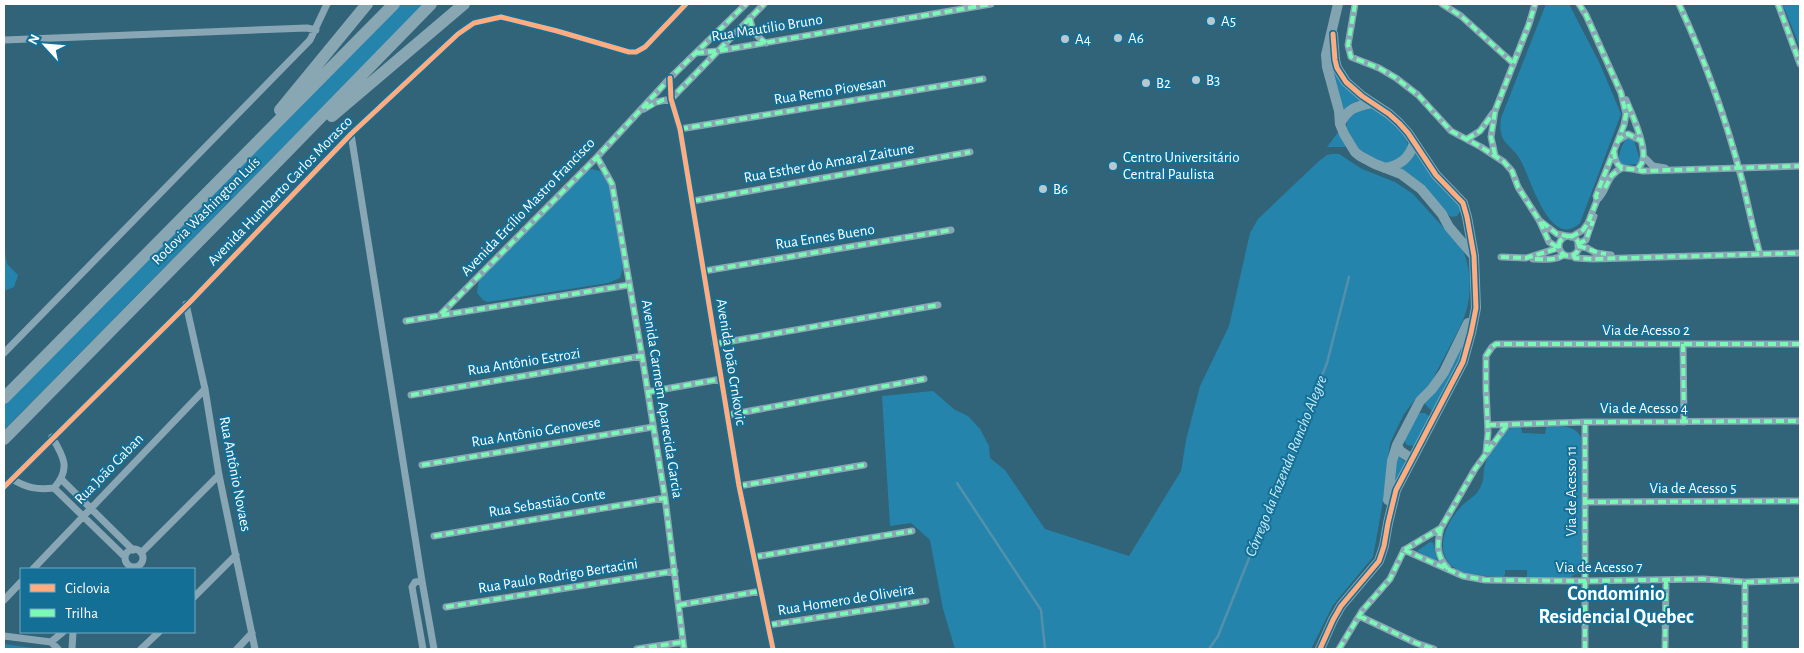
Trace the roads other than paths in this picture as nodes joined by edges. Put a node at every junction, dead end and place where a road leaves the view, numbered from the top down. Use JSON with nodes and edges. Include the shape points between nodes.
{"nodes":[{"id":1,"x":327,"y":4,"type":"edge"},
{"id":2,"x":367,"y":4,"type":"edge"},
{"id":3,"x":394,"y":4,"type":"edge"},
{"id":4,"x":431,"y":4,"type":"edge"},
{"id":5,"x":464,"y":4,"type":"edge"},
{"id":6,"x":686,"y":4,"type":"edge"},
{"id":7,"x":746,"y":4,"type":"edge"},
{"id":8,"x":764,"y":4,"type":"edge"},
{"id":9,"x":991,"y":4,"type":"edge"},
{"id":10,"x":1338,"y":4,"type":"edge"},
{"id":11,"x":1355,"y":4,"type":"edge"},
{"id":12,"x":1442,"y":4,"type":"edge"},
{"id":13,"x":1535,"y":4,"type":"edge"},
{"id":14,"x":1540,"y":4,"type":"edge"},
{"id":15,"x":1578,"y":4,"type":"edge"},
{"id":16,"x":1585,"y":4,"type":"edge"},
{"id":17,"x":1679,"y":4,"type":"edge"},
{"id":18,"x":1778,"y":4,"type":"edge"},
{"id":19,"x":1586,"y":15,"type":"junction"},
{"id":20,"x":750,"y":18,"type":"junction"},
{"id":21,"x":1529,"y":24,"type":"junction"},
{"id":22,"x":316,"y":30,"type":"junction"},
{"id":23,"x":1332,"y":34,"type":"junction"},
{"id":24,"x":4,"y":40,"type":"edge"},
{"id":25,"x":766,"y":43,"type":"junction"},
{"id":26,"x":717,"y":51,"type":"junction"},
{"id":27,"x":696,"y":53,"type":"junction"},
{"id":28,"x":1514,"y":63,"type":"junction"},
{"id":29,"x":1800,"y":64,"type":"edge"},
{"id":30,"x":670,"y":78,"type":"junction"},
{"id":31,"x":984,"y":79,"type":"dead end"},
{"id":32,"x":1621,"y":93,"type":"junction"},
{"id":33,"x":671,"y":99,"type":"junction"},
{"id":34,"x":1372,"y":103,"type":"junction"},
{"id":35,"x":1495,"y":111,"type":"junction"},
{"id":36,"x":632,"y":118,"type":"junction"},
{"id":37,"x":1340,"y":124,"type":"junction"},
{"id":38,"x":680,"y":129,"type":"junction"},
{"id":39,"x":351,"y":134,"type":"junction"},
{"id":40,"x":1467,"y":139,"type":"junction"},
{"id":41,"x":1640,"y":140,"type":"junction"},
{"id":42,"x":1617,"y":142,"type":"junction"},
{"id":43,"x":1414,"y":143,"type":"junction"},
{"id":44,"x":1614,"y":151,"type":"junction"},
{"id":45,"x":970,"y":152,"type":"dead end"},
{"id":46,"x":1495,"y":155,"type":"junction"},
{"id":47,"x":597,"y":157,"type":"junction"},
{"id":48,"x":1644,"y":157,"type":"junction"},
{"id":49,"x":273,"y":166,"type":"junction"},
{"id":50,"x":1800,"y":166,"type":"edge"},
{"id":51,"x":1384,"y":168,"type":"junction"},
{"id":52,"x":1622,"y":168,"type":"junction"},
{"id":53,"x":232,"y":169,"type":"junction"},
{"id":54,"x":1739,"y":169,"type":"junction"},
{"id":55,"x":1637,"y":170,"type":"junction"},
{"id":56,"x":1676,"y":170,"type":"junction"},
{"id":57,"x":1597,"y":200,"type":"junction"},
{"id":58,"x":692,"y":202,"type":"junction"},
{"id":59,"x":1592,"y":212,"type":"junction"},
{"id":60,"x":1467,"y":217,"type":"junction"},
{"id":61,"x":1539,"y":220,"type":"junction"},
{"id":62,"x":1447,"y":222,"type":"junction"},
{"id":63,"x":951,"y":230,"type":"dead end"},
{"id":64,"x":1569,"y":237,"type":"junction"},
{"id":65,"x":1547,"y":238,"type":"junction"},
{"id":66,"x":1578,"y":245,"type":"junction"},
{"id":67,"x":1559,"y":248,"type":"junction"},
{"id":68,"x":1760,"y":254,"type":"junction"},
{"id":69,"x":1800,"y":254,"type":"edge"},
{"id":70,"x":1564,"y":255,"type":"junction"},
{"id":71,"x":1573,"y":255,"type":"junction"},
{"id":72,"x":1474,"y":256,"type":"junction"},
{"id":73,"x":1535,"y":256,"type":"junction"},
{"id":74,"x":1501,"y":257,"type":"dead end"},
{"id":75,"x":1620,"y":257,"type":"junction"},
{"id":76,"x":1526,"y":258,"type":"junction"},
{"id":77,"x":704,"y":271,"type":"junction"},
{"id":78,"x":629,"y":285,"type":"junction"},
{"id":79,"x":1476,"y":293,"type":"junction"},
{"id":80,"x":186,"y":304,"type":"junction"},
{"id":81,"x":938,"y":305,"type":"dead end"},
{"id":82,"x":441,"y":314,"type":"junction"},
{"id":83,"x":406,"y":321,"type":"dead end"},
{"id":84,"x":715,"y":344,"type":"junction"},
{"id":85,"x":1683,"y":344,"type":"junction"},
{"id":86,"x":1800,"y":344,"type":"edge"},
{"id":87,"x":4,"y":353,"type":"edge"},
{"id":88,"x":642,"y":356,"type":"junction"},
{"id":89,"x":721,"y":378,"type":"junction"},
{"id":90,"x":924,"y":379,"type":"dead end"},
{"id":91,"x":205,"y":389,"type":"junction"},
{"id":92,"x":648,"y":392,"type":"junction"},
{"id":93,"x":411,"y":395,"type":"dead end"},
{"id":94,"x":4,"y":398,"type":"edge"},
{"id":95,"x":1416,"y":409,"type":"junction"},
{"id":96,"x":728,"y":415,"type":"junction"},
{"id":97,"x":1433,"y":418,"type":"junction"},
{"id":98,"x":1800,"y":421,"type":"edge"},
{"id":99,"x":1585,"y":422,"type":"junction"},
{"id":100,"x":1684,"y":422,"type":"junction"},
{"id":101,"x":1488,"y":425,"type":"junction"},
{"id":102,"x":1506,"y":425,"type":"junction"},
{"id":103,"x":653,"y":427,"type":"junction"},
{"id":104,"x":52,"y":437,"type":"junction"},
{"id":105,"x":4,"y":439,"type":"edge"},
{"id":106,"x":1397,"y":445,"type":"junction"},
{"id":107,"x":1486,"y":452,"type":"junction"},
{"id":108,"x":1412,"y":459,"type":"junction"},
{"id":109,"x":422,"y":465,"type":"dead end"},
{"id":110,"x":864,"y":465,"type":"dead end"},
{"id":111,"x":219,"y":475,"type":"junction"},
{"id":112,"x":12,"y":479,"type":"junction"},
{"id":113,"x":62,"y":480,"type":"junction"},
{"id":114,"x":739,"y":486,"type":"junction"},
{"id":115,"x":4,"y":487,"type":"edge"},
{"id":116,"x":54,"y":488,"type":"junction"},
{"id":117,"x":665,"y":498,"type":"junction"},
{"id":118,"x":1800,"y":501,"type":"edge"},
{"id":119,"x":1586,"y":502,"type":"junction"},
{"id":120,"x":91,"y":508,"type":"junction"},
{"id":121,"x":83,"y":517,"type":"junction"},
{"id":122,"x":1388,"y":523,"type":"junction"},
{"id":123,"x":1441,"y":528,"type":"junction"},
{"id":124,"x":912,"y":531,"type":"dead end"},
{"id":125,"x":434,"y":536,"type":"dead end"},
{"id":126,"x":133,"y":550,"type":"junction"},
{"id":127,"x":1404,"y":550,"type":"junction"},
{"id":128,"x":141,"y":553,"type":"junction"},
{"id":129,"x":236,"y":555,"type":"junction"},
{"id":130,"x":125,"y":557,"type":"junction"},
{"id":131,"x":754,"y":557,"type":"junction"},
{"id":132,"x":127,"y":567,"type":"edge"},
{"id":133,"x":34,"y":568,"type":"edge"},
{"id":134,"x":1450,"y":570,"type":"junction"},
{"id":135,"x":675,"y":571,"type":"junction"},
{"id":136,"x":1666,"y":580,"type":"junction"},
{"id":137,"x":1800,"y":580,"type":"edge"},
{"id":138,"x":422,"y":581,"type":"junction"},
{"id":139,"x":1585,"y":581,"type":"junction"},
{"id":140,"x":1745,"y":582,"type":"junction"},
{"id":141,"x":20,"y":583,"type":"edge"},
{"id":142,"x":761,"y":591,"type":"junction"},
{"id":143,"x":195,"y":596,"type":"edge"},
{"id":144,"x":4,"y":600,"type":"edge"},
{"id":145,"x":926,"y":601,"type":"dead end"},
{"id":146,"x":679,"y":606,"type":"junction"},
{"id":147,"x":446,"y":607,"type":"dead end"},
{"id":148,"x":1359,"y":616,"type":"junction"},
{"id":149,"x":769,"y":625,"type":"junction"},
{"id":150,"x":62,"y":633,"type":"edge"},
{"id":151,"x":73,"y":633,"type":"edge"},
{"id":152,"x":158,"y":633,"type":"edge"},
{"id":153,"x":252,"y":633,"type":"junction"},
{"id":154,"x":4,"y":636,"type":"edge"},
{"id":155,"x":50,"y":642,"type":"junction"},
{"id":156,"x":684,"y":646,"type":"edge"},
{"id":157,"x":58,"y":649,"type":"edge"},
{"id":158,"x":72,"y":649,"type":"edge"},
{"id":159,"x":141,"y":649,"type":"edge"},
{"id":160,"x":237,"y":649,"type":"edge"},
{"id":161,"x":255,"y":649,"type":"edge"},
{"id":162,"x":423,"y":649,"type":"edge"},
{"id":163,"x":434,"y":649,"type":"edge"},
{"id":164,"x":637,"y":649,"type":"edge"},
{"id":165,"x":773,"y":649,"type":"edge"},
{"id":166,"x":1320,"y":649,"type":"edge"},
{"id":167,"x":1339,"y":649,"type":"edge"},
{"id":168,"x":1434,"y":649,"type":"edge"},
{"id":169,"x":1585,"y":649,"type":"edge"},
{"id":170,"x":1665,"y":649,"type":"edge"},
{"id":171,"x":1745,"y":649,"type":"edge"}],
"edges":[{"from":1,"to":22,"type":"street"},
{"from":2,"to":53,"type":"highway"},
{"from":3,"to":53,"type":"highway","name":"Rodovia Washington Luís"},
{"from":4,"to":49,"type":"highway","name":"Rodovia Washington Luís"},
{"from":5,"to":49,"type":"highway"},
{"from":6,"to":39,"type":"street","name":"Avenida Humberto Carlos Morasco","via":[[645,47],[636,52],[614,49],[501,17],[474,23],[458,34]]},
{"from":7,"to":27,"type":"street","name":"Avenida Ercílio Mastro Francisco"},
{"from":8,"to":20,"type":"street","name":"Avenida Ercílio Mastro Francisco"},
{"from":9,"to":25,"type":"street","name":"Rua Mautilio Bruno"},
{"from":10,"to":23,"type":"street"},
{"from":11,"to":40,"type":"street","via":[[1348,45],[1351,57],[1379,68],[1407,86],[1447,127]]},
{"from":12,"to":28,"type":"street","via":[[1461,16]]},
{"from":13,"to":21,"type":"street"},
{"from":14,"to":21,"type":"street"},
{"from":15,"to":19,"type":"street"},
{"from":16,"to":19,"type":"street"},
{"from":17,"to":54,"type":"street","via":[[1714,87]]},
{"from":18,"to":29,"type":"street"},
{"from":19,"to":32,"type":"street"},
{"from":20,"to":25,"type":"street","via":[[756,35]]},
{"from":20,"to":26,"type":"street","name":"Avenida Ercílio Mastro Francisco"},
{"from":21,"to":28,"type":"street"},
{"from":22,"to":24,"type":"street"},
{"from":22,"to":87,"type":"street","via":[[310,40]]},
{"from":23,"to":34,"type":"street","via":[[1335,60],[1342,76]]},
{"from":23,"to":37,"type":"street","via":[[1326,55],[1327,67]]},
{"from":25,"to":26,"type":"street","name":"Rua Mautilio Bruno"},
{"from":26,"to":27,"type":"street","name":"Rua Mautilio Bruno"},
{"from":26,"to":33,"type":"street","name":"Avenida Ercílio Mastro Francisco"},
{"from":27,"to":30,"type":"street","name":"Avenida Ercílio Mastro Francisco"},
{"from":28,"to":35,"type":"street"},
{"from":30,"to":33,"type":"street","name":"Avenida João Crnkovic"},
{"from":30,"to":36,"type":"street","name":"Avenida Ercílio Mastro Francisco"},
{"from":31,"to":38,"type":"street","name":"Rua Remo Piovesan"},
{"from":32,"to":41,"type":"street"},
{"from":32,"to":42,"type":"street","via":[[1626,118]]},
{"from":33,"to":36,"type":"street","name":"Avenida Ercílio Mastro Francisco","via":[[650,105]]},
{"from":33,"to":38,"type":"street","name":"Avenida João Crnkovic"},
{"from":34,"to":37,"type":"street","via":[[1355,106]]},
{"from":34,"to":43,"type":"street","via":[[1390,114]]},
{"from":35,"to":40,"type":"street","via":[[1480,130]]},
{"from":35,"to":46,"type":"street","via":[[1491,137]]},
{"from":36,"to":47,"type":"street","name":"Avenida Ercílio Mastro Francisco"},
{"from":37,"to":51,"type":"street","via":[[1354,152]]},
{"from":38,"to":58,"type":"street","name":"Avenida João Crnkovic"},
{"from":39,"to":80,"type":"street","name":"Avenida Humberto Carlos Morasco"},
{"from":39,"to":138,"type":"street"},
{"from":40,"to":46,"type":"street"},
{"from":41,"to":42,"type":"street","via":[[1628,134]]},
{"from":41,"to":48,"type":"street"},
{"from":42,"to":44,"type":"street"},
{"from":43,"to":51,"type":"street","via":[[1402,163]]},
{"from":43,"to":60,"type":"street","via":[[1436,175],[1463,204]]},
{"from":44,"to":52,"type":"street","via":[[1616,162]]},
{"from":44,"to":57,"type":"street"},
{"from":45,"to":58,"type":"street","name":"Rua Esther do Amaral Zaitune"},
{"from":46,"to":61,"type":"street","via":[[1512,171]]},
{"from":47,"to":78,"type":"street","name":"Avenida Carmem Aparecida Garcia","via":[[612,184]]},
{"from":47,"to":82,"type":"street","name":"Avenida Ercílio Mastro Francisco"},
{"from":48,"to":55,"type":"street"},
{"from":48,"to":56,"type":"street","via":[[1653,166]]},
{"from":49,"to":105,"type":"highway","name":"Rodovia Washington Luís"},
{"from":50,"to":54,"type":"street"},
{"from":51,"to":62,"type":"street","via":[[1401,174],[1416,185]]},
{"from":52,"to":55,"type":"street"},
{"from":52,"to":57,"type":"street","via":[[1612,175]]},
{"from":53,"to":94,"type":"highway","name":"Rodovia Washington Luís"},
{"from":54,"to":56,"type":"street"},
{"from":54,"to":68,"type":"street"},
{"from":55,"to":56,"type":"street"},
{"from":57,"to":59,"type":"street"},
{"from":58,"to":77,"type":"street","name":"Avenida João Crnkovic"},
{"from":59,"to":64,"type":"street","via":[[1584,228]]},
{"from":59,"to":66,"type":"street","via":[[1594,220],[1587,238]]},
{"from":60,"to":62,"type":"street","via":[[1459,223]]},
{"from":60,"to":72,"type":"street"},
{"from":61,"to":64,"type":"street","via":[[1558,234]]},
{"from":61,"to":65,"type":"street"},
{"from":62,"to":72,"type":"street"},
{"from":63,"to":77,"type":"street","name":"Rua Ennes Bueno"},
{"from":64,"to":66,"type":"street"},
{"from":64,"to":67,"type":"street","via":[[1560,242]]},
{"from":65,"to":67,"type":"street"},
{"from":65,"to":73,"type":"street","via":[[1545,246]]},
{"from":66,"to":71,"type":"street"},
{"from":66,"to":75,"type":"street","via":[[1596,253]]},
{"from":67,"to":70,"type":"street"},
{"from":67,"to":73,"type":"street"},
{"from":68,"to":69,"type":"street"},
{"from":68,"to":75,"type":"street"},
{"from":70,"to":71,"type":"street"},
{"from":70,"to":76,"type":"street","via":[[1549,259]]},
{"from":71,"to":75,"type":"street","via":[[1575,258]]},
{"from":72,"to":79,"type":"street"},
{"from":73,"to":76,"type":"street"},
{"from":74,"to":76,"type":"street"},
{"from":77,"to":84,"type":"street","name":"Avenida João Crnkovic"},
{"from":78,"to":82,"type":"street"},
{"from":78,"to":88,"type":"street","name":"Avenida Carmem Aparecida Garcia"},
{"from":79,"to":95,"type":"street","via":[[1457,347],[1440,379]]},
{"from":79,"to":97,"type":"street","via":[[1476,308],[1463,362]]},
{"from":80,"to":91,"type":"street","name":"Rua Antônio Novaes"},
{"from":80,"to":104,"type":"street","name":"Avenida Humberto Carlos Morasco"},
{"from":81,"to":84,"type":"street"},
{"from":82,"to":83,"type":"street"},
{"from":84,"to":89,"type":"street","name":"Avenida João Crnkovic"},
{"from":85,"to":86,"type":"street","name":"Via de Acesso 2"},
{"from":85,"to":100,"type":"street"},
{"from":85,"to":101,"type":"street","name":"Via de Acesso 2","via":[[1500,343],[1492,347],[1486,356]]},
{"from":88,"to":92,"type":"street","name":"Avenida Carmem Aparecida Garcia"},
{"from":88,"to":93,"type":"street","name":"Rua Antônio Estrozi"},
{"from":89,"to":92,"type":"street"},
{"from":89,"to":96,"type":"street","name":"Avenida João Crnkovic"},
{"from":90,"to":96,"type":"street"},
{"from":91,"to":111,"type":"street","name":"Rua Antônio Novaes"},
{"from":91,"to":120,"type":"street","name":"Rua João Gaban"},
{"from":92,"to":103,"type":"street","name":"Avenida Carmem Aparecida Garcia"},
{"from":95,"to":97,"type":"street","via":[[1426,409]]},
{"from":95,"to":106,"type":"street"},
{"from":96,"to":114,"type":"street","name":"Avenida João Crnkovic"},
{"from":97,"to":108,"type":"street"},
{"from":98,"to":100,"type":"street","name":"Via de Acesso 4"},
{"from":99,"to":100,"type":"street","name":"Via de Acesso 4"},
{"from":99,"to":102,"type":"street","name":"Via de Acesso 4"},
{"from":99,"to":119,"type":"street","name":"Via de Acesso 11"},
{"from":101,"to":102,"type":"street","name":"Via de Acesso 4"},
{"from":101,"to":107,"type":"street"},
{"from":102,"to":107,"type":"street"},
{"from":103,"to":109,"type":"street","name":"Rua Antônio Genovese"},
{"from":103,"to":117,"type":"street","name":"Avenida Carmem Aparecida Garcia"},
{"from":104,"to":112,"type":"street","name":"Avenida Humberto Carlos Morasco"},
{"from":104,"to":113,"type":"street","via":[[64,459]]},
{"from":106,"to":108,"type":"street"},
{"from":106,"to":122,"type":"street","via":[[1392,461]]},
{"from":107,"to":123,"type":"street"},
{"from":108,"to":122,"type":"street","via":[[1396,490]]},
{"from":110,"to":114,"type":"street"},
{"from":111,"to":128,"type":"street"},
{"from":111,"to":129,"type":"street","name":"Rua Antônio Novaes"},
{"from":112,"to":115,"type":"street","name":"Avenida Humberto Carlos Morasco"},
{"from":112,"to":116,"type":"street","via":[[30,489]]},
{"from":113,"to":116,"type":"street"},
{"from":113,"to":120,"type":"street"},
{"from":114,"to":131,"type":"street","name":"Avenida João Crnkovic"},
{"from":116,"to":121,"type":"street"},
{"from":117,"to":125,"type":"street","name":"Rua Sebastião Conte"},
{"from":117,"to":135,"type":"street","name":"Avenida Carmem Aparecida Garcia"},
{"from":118,"to":119,"type":"street","name":"Via de Acesso 5"},
{"from":119,"to":139,"type":"street","name":"Via de Acesso 11"},
{"from":120,"to":121,"type":"street","name":"Rua João Gaban"},
{"from":120,"to":126,"type":"street"},
{"from":121,"to":130,"type":"street"},
{"from":121,"to":133,"type":"street","name":"Rua João Gaban"},
{"from":122,"to":166,"type":"street","via":[[1379,561],[1341,606]]},
{"from":123,"to":127,"type":"street"},
{"from":123,"to":134,"type":"street","via":[[1439,554]]},
{"from":124,"to":131,"type":"street"},
{"from":126,"to":128,"type":"street"},
{"from":126,"to":130,"type":"street"},
{"from":127,"to":134,"type":"street","name":"Via de Acesso 7"},
{"from":127,"to":148,"type":"street","via":[[1390,579]]},
{"from":128,"to":132,"type":"street","via":[[143,559],[140,564]]},
{"from":129,"to":143,"type":"street"},
{"from":129,"to":153,"type":"street","name":"Rua Antônio Novaes"},
{"from":130,"to":132,"type":"street"},
{"from":131,"to":142,"type":"street","name":"Avenida João Crnkovic"},
{"from":134,"to":139,"type":"street","name":"Via de Acesso 7","via":[[1485,580]]},
{"from":135,"to":146,"type":"street","name":"Avenida Carmem Aparecida Garcia"},
{"from":135,"to":147,"type":"street","name":"Rua Paulo Rodrigo Bertacini"},
{"from":136,"to":139,"type":"street","name":"Via de Acesso 7"},
{"from":136,"to":140,"type":"street","name":"Via de Acesso 7"},
{"from":136,"to":170,"type":"street"},
{"from":137,"to":140,"type":"street","name":"Via de Acesso 7"},
{"from":138,"to":162,"type":"street","via":[[415,582],[412,587]]},
{"from":138,"to":163,"type":"street"},
{"from":139,"to":169,"type":"street","name":"Via de Acesso 11"},
{"from":140,"to":171,"type":"street"},
{"from":141,"to":144,"type":"street"},
{"from":142,"to":146,"type":"street"},
{"from":142,"to":149,"type":"street","name":"Avenida João Crnkovic"},
{"from":145,"to":149,"type":"street","name":"Rua Homero de Oliveira"},
{"from":146,"to":156,"type":"street","name":"Avenida Carmem Aparecida Garcia"},
{"from":148,"to":167,"type":"street"},
{"from":148,"to":168,"type":"street"},
{"from":149,"to":165,"type":"street","name":"Avenida João Crnkovic"},
{"from":150,"to":155,"type":"street"},
{"from":151,"to":158,"type":"street"},
{"from":152,"to":159,"type":"street"},
{"from":153,"to":160,"type":"street"},
{"from":153,"to":161,"type":"street","name":"Rua Antônio Novaes"},
{"from":154,"to":155,"type":"street"},
{"from":155,"to":157,"type":"street"},
{"from":156,"to":164,"type":"street"}]}
